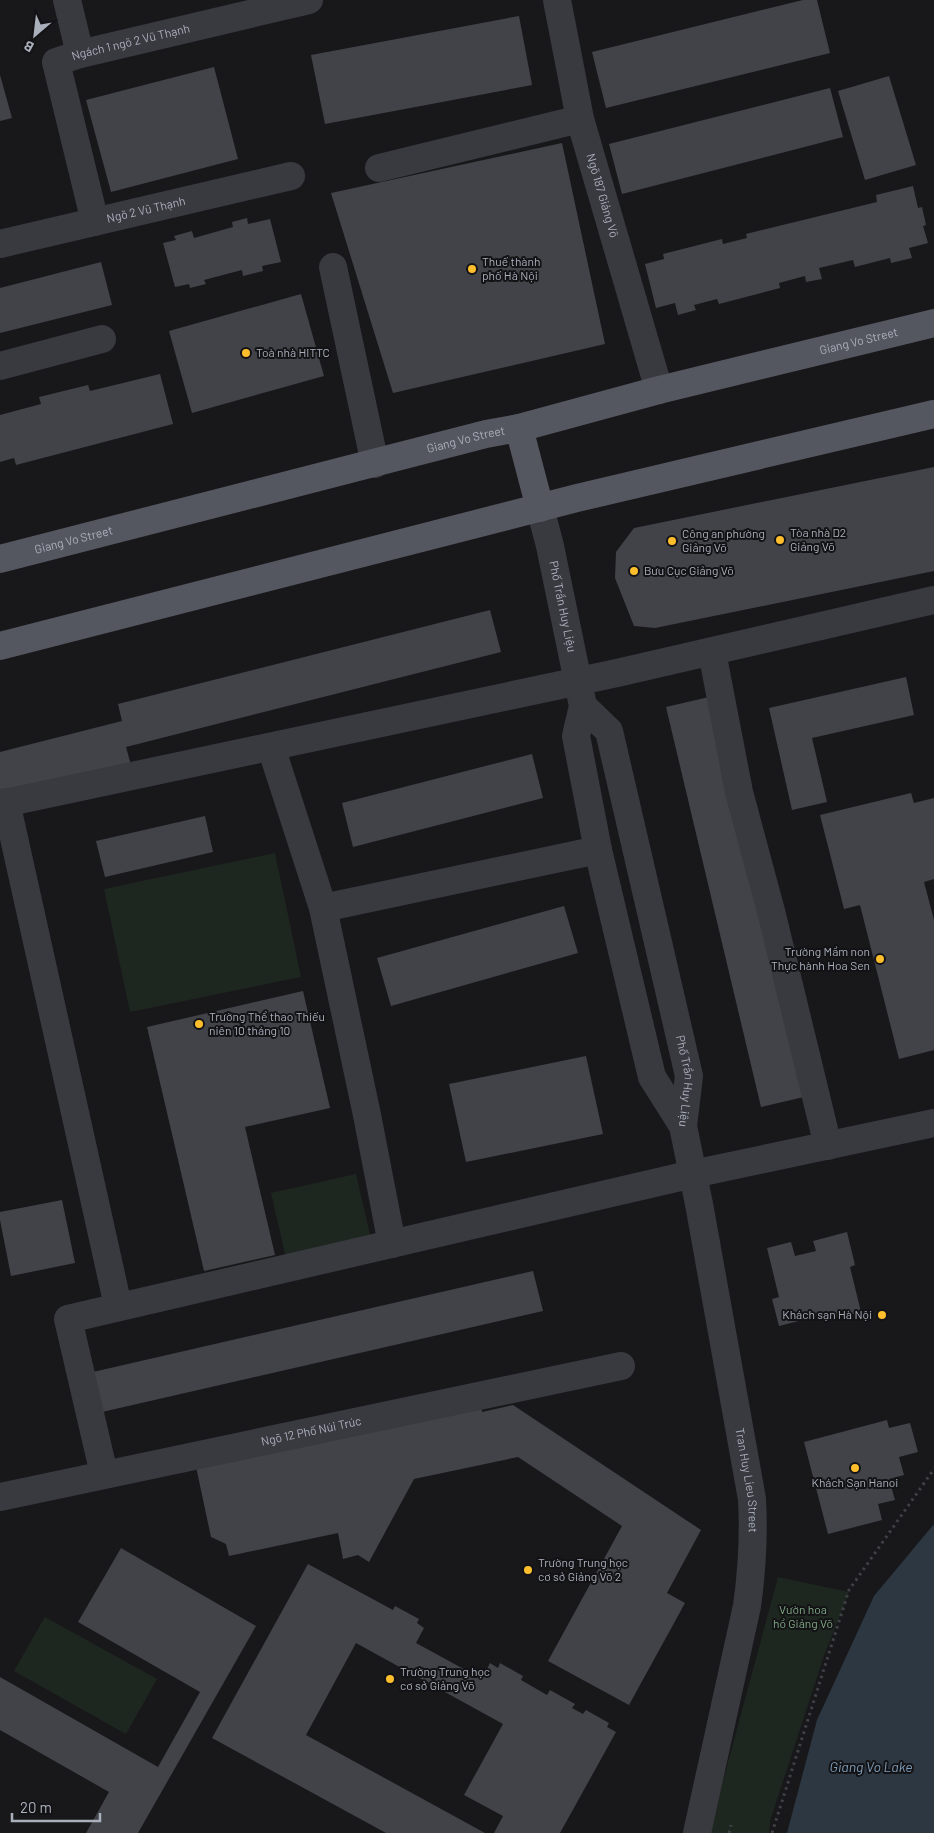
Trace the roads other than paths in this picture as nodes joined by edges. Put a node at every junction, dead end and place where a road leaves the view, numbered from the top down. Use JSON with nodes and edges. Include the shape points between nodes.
{"nodes":[{"id":1,"x":67,"y":0,"type":"edge"},
{"id":2,"x":310,"y":0,"type":"edge"},
{"id":3,"x":557,"y":0,"type":"edge"},
{"id":4,"x":80,"y":54,"type":"junction"},
{"id":5,"x":580,"y":119,"type":"junction"},
{"id":6,"x":379,"y":168,"type":"dead end"},
{"id":7,"x":291,"y":176,"type":"dead end"},
{"id":8,"x":95,"y":222,"type":"junction"},
{"id":9,"x":0,"y":244,"type":"edge"},
{"id":10,"x":333,"y":267,"type":"dead end"},
{"id":11,"x":934,"y":322,"type":"edge"},
{"id":12,"x":102,"y":339,"type":"dead end"},
{"id":13,"x":0,"y":366,"type":"edge"},
{"id":14,"x":659,"y":390,"type":"junction"},
{"id":15,"x":934,"y":414,"type":"edge"},
{"id":16,"x":519,"y":428,"type":"junction"},
{"id":17,"x":375,"y":464,"type":"junction"},
{"id":18,"x":540,"y":508,"type":"junction"},
{"id":19,"x":0,"y":559,"type":"edge"},
{"id":20,"x":934,"y":600,"type":"edge"},
{"id":21,"x":0,"y":646,"type":"edge"},
{"id":22,"x":712,"y":652,"type":"junction"},
{"id":23,"x":581,"y":694,"type":"junction"},
{"id":24,"x":271,"y":747,"type":"junction"},
{"id":25,"x":3,"y":803,"type":"edge"},
{"id":26,"x":598,"y":850,"type":"junction"},
{"id":27,"x":324,"y":908,"type":"junction"},
{"id":28,"x":934,"y":1123,"type":"edge"},
{"id":29,"x":683,"y":1126,"type":"junction"},
{"id":30,"x":828,"y":1146,"type":"junction"},
{"id":31,"x":693,"y":1174,"type":"junction"},
{"id":32,"x":392,"y":1244,"type":"junction"},
{"id":33,"x":118,"y":1306,"type":"junction"},
{"id":34,"x":621,"y":1366,"type":"dead end"},
{"id":35,"x":104,"y":1474,"type":"junction"},
{"id":36,"x":0,"y":1497,"type":"edge"},
{"id":37,"x":697,"y":1833,"type":"edge"}],
"edges":[{"from":1,"to":4,"type":"street"},
{"from":2,"to":4,"type":"street","name":"Ngách 1 ngõ 2 Vũ Thạnh"},
{"from":3,"to":5,"type":"street","name":"Ngõ 187 Giảng Võ"},
{"from":4,"to":8,"type":"street","name":"Ngách 1 ngõ 2 Vũ Thạnh","via":[[56,62]]},
{"from":5,"to":6,"type":"street"},
{"from":5,"to":14,"type":"street","name":"Ngõ 187 Giảng Võ"},
{"from":7,"to":8,"type":"street","name":"Ngõ 2 Vũ Thạnh"},
{"from":8,"to":9,"type":"street","name":"Ngõ 2 Vũ Thạnh"},
{"from":10,"to":17,"type":"street"},
{"from":11,"to":14,"type":"main road","name":"Giang Vo Street"},
{"from":12,"to":13,"type":"street"},
{"from":14,"to":16,"type":"main road","name":"Giang Vo Street"},
{"from":15,"to":18,"type":"main road"},
{"from":16,"to":17,"type":"main road","name":"Giang Vo Street"},
{"from":16,"to":18,"type":"main road"},
{"from":17,"to":19,"type":"main road","name":"Giang Vo Street"},
{"from":18,"to":21,"type":"main road"},
{"from":18,"to":23,"type":"street","name":"Phố Trần Huy Liệu"},
{"from":20,"to":22,"type":"street"},
{"from":22,"to":23,"type":"street"},
{"from":22,"to":30,"type":"street","via":[[739,792]]},
{"from":23,"to":24,"type":"street"},
{"from":23,"to":26,"type":"street","name":"Phố Trần Huy Liệu","via":[[576,736]]},
{"from":23,"to":29,"type":"street","name":"Phố Trần Huy Liệu","via":[[608,731],[690,1076]]},
{"from":24,"to":25,"type":"street"},
{"from":24,"to":27,"type":"street"},
{"from":25,"to":33,"type":"street"},
{"from":26,"to":27,"type":"street"},
{"from":26,"to":29,"type":"street","name":"Phố Trần Huy Liệu","via":[[652,1077]]},
{"from":27,"to":32,"type":"street"},
{"from":28,"to":30,"type":"street"},
{"from":29,"to":31,"type":"street","name":"Tran Huy Lieu Street"},
{"from":30,"to":31,"type":"street"},
{"from":31,"to":32,"type":"street"},
{"from":31,"to":37,"type":"street","name":"Tran Huy Lieu Street","via":[[752,1499],[754,1532],[746,1606]]},
{"from":32,"to":33,"type":"street"},
{"from":33,"to":35,"type":"street","via":[[68,1319]]},
{"from":34,"to":35,"type":"street","name":"Ngõ 12 Phố Núi Trúc"},
{"from":35,"to":36,"type":"street","name":"Ngõ 12 Phố Núi Trúc"}]}
